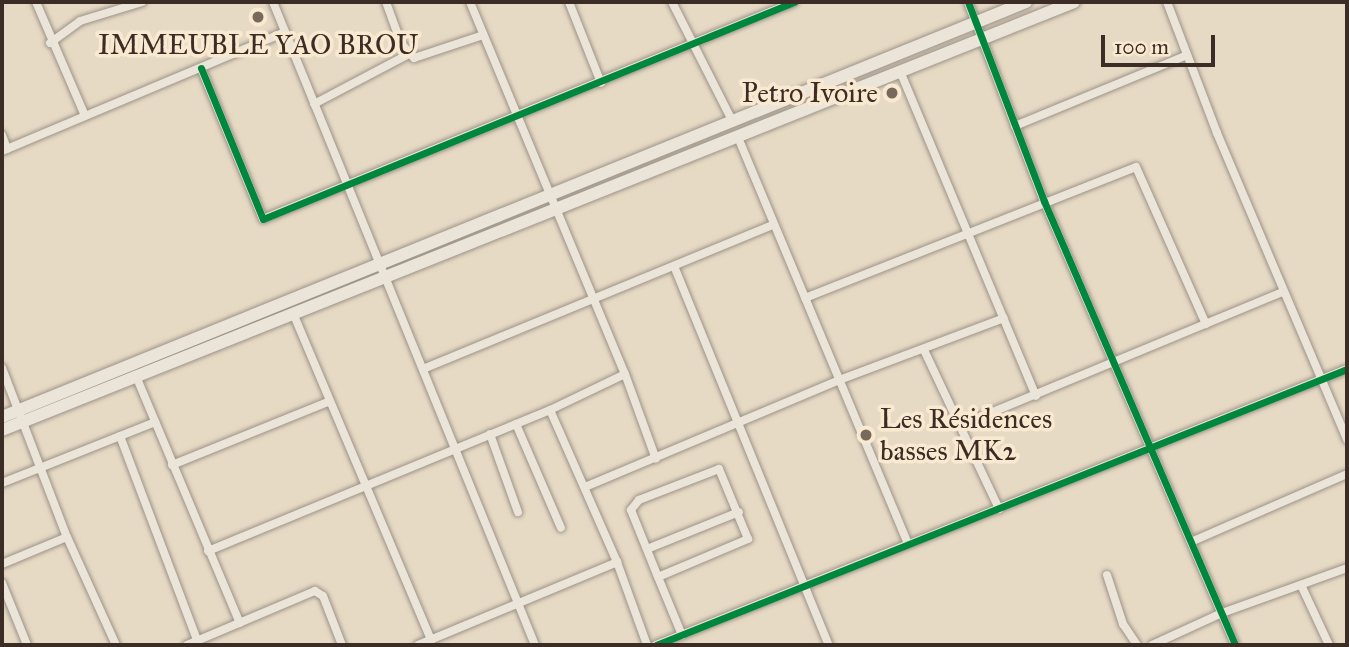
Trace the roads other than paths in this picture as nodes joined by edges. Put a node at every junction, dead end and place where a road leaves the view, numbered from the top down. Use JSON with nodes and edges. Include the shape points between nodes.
{"nodes":[{"id":1,"x":36,"y":2,"type":"edge"},
{"id":2,"x":142,"y":2,"type":"edge"},
{"id":3,"x":274,"y":2,"type":"edge"},
{"id":4,"x":386,"y":2,"type":"edge"},
{"id":5,"x":470,"y":2,"type":"edge"},
{"id":6,"x":569,"y":2,"type":"edge"},
{"id":7,"x":672,"y":2,"type":"edge"},
{"id":8,"x":794,"y":2,"type":"edge"},
{"id":9,"x":968,"y":2,"type":"edge"},
{"id":10,"x":1026,"y":2,"type":"edge"},
{"id":11,"x":1074,"y":2,"type":"edge"},
{"id":12,"x":1167,"y":2,"type":"edge"},
{"id":13,"x":784,"y":4,"type":"edge"},
{"id":14,"x":976,"y":21,"type":"junction"},
{"id":15,"x":285,"y":33,"type":"junction"},
{"id":16,"x":483,"y":35,"type":"junction"},
{"id":17,"x":982,"y":37,"type":"junction"},
{"id":18,"x":50,"y":43,"type":"junction"},
{"id":19,"x":697,"y":44,"type":"junction"},
{"id":20,"x":409,"y":54,"type":"junction"},
{"id":21,"x":1187,"y":55,"type":"junction"},
{"id":22,"x":201,"y":68,"type":"junction"},
{"id":23,"x":900,"y":71,"type":"junction"},
{"id":24,"x":601,"y":83,"type":"junction"},
{"id":25,"x":314,"y":104,"type":"junction"},
{"id":26,"x":85,"y":116,"type":"junction"},
{"id":27,"x":518,"y":116,"type":"junction"},
{"id":28,"x":733,"y":122,"type":"junction"},
{"id":29,"x":1015,"y":126,"type":"junction"},
{"id":30,"x":2,"y":135,"type":"edge"},
{"id":31,"x":737,"y":135,"type":"junction"},
{"id":32,"x":5,"y":150,"type":"edge"},
{"id":33,"x":346,"y":186,"type":"junction"},
{"id":34,"x":553,"y":201,"type":"junction"},
{"id":35,"x":1044,"y":201,"type":"junction"},
{"id":36,"x":772,"y":225,"type":"junction"},
{"id":37,"x":968,"y":234,"type":"junction"},
{"id":38,"x":674,"y":266,"type":"junction"},
{"id":39,"x":380,"y":271,"type":"junction"},
{"id":40,"x":1283,"y":292,"type":"junction"},
{"id":41,"x":805,"y":298,"type":"junction"},
{"id":42,"x":591,"y":301,"type":"junction"},
{"id":43,"x":293,"y":313,"type":"junction"},
{"id":44,"x":1004,"y":318,"type":"junction"},
{"id":45,"x":1206,"y":324,"type":"junction"},
{"id":46,"x":924,"y":350,"type":"junction"},
{"id":47,"x":1116,"y":362,"type":"junction"},
{"id":48,"x":2,"y":368,"type":"edge"},
{"id":49,"x":423,"y":369,"type":"junction"},
{"id":50,"x":1347,"y":369,"type":"edge"},
{"id":51,"x":625,"y":374,"type":"junction"},
{"id":52,"x":136,"y":376,"type":"junction"},
{"id":53,"x":1319,"y":377,"type":"junction"},
{"id":54,"x":839,"y":380,"type":"junction"},
{"id":55,"x":1036,"y":396,"type":"junction"},
{"id":56,"x":328,"y":402,"type":"junction"},
{"id":57,"x":550,"y":410,"type":"junction"},
{"id":58,"x":21,"y":416,"type":"junction"},
{"id":59,"x":2,"y":417,"type":"edge"},
{"id":60,"x":155,"y":422,"type":"junction"},
{"id":61,"x":741,"y":423,"type":"junction"},
{"id":62,"x":516,"y":424,"type":"junction"},
{"id":63,"x":959,"y":426,"type":"junction"},
{"id":64,"x":2,"y":430,"type":"edge"},
{"id":65,"x":490,"y":434,"type":"junction"},
{"id":66,"x":120,"y":436,"type":"junction"},
{"id":67,"x":1347,"y":440,"type":"edge"},
{"id":68,"x":456,"y":449,"type":"junction"},
{"id":69,"x":1154,"y":449,"type":"junction"},
{"id":70,"x":656,"y":459,"type":"junction"},
{"id":71,"x":172,"y":466,"type":"junction"},
{"id":72,"x":40,"y":467,"type":"junction"},
{"id":73,"x":1347,"y":474,"type":"edge"},
{"id":74,"x":2,"y":483,"type":"edge"},
{"id":75,"x":363,"y":487,"type":"junction"},
{"id":76,"x":585,"y":487,"type":"junction"},
{"id":77,"x":999,"y":509,"type":"junction"},
{"id":78,"x":518,"y":512,"type":"dead end"},
{"id":79,"x":739,"y":512,"type":"junction"},
{"id":80,"x":561,"y":528,"type":"dead end"},
{"id":81,"x":67,"y":537,"type":"junction"},
{"id":82,"x":1193,"y":541,"type":"junction"},
{"id":83,"x":908,"y":544,"type":"junction"},
{"id":84,"x":647,"y":549,"type":"junction"},
{"id":85,"x":208,"y":551,"type":"junction"},
{"id":86,"x":617,"y":562,"type":"junction"},
{"id":87,"x":2,"y":564,"type":"edge"},
{"id":88,"x":1347,"y":568,"type":"edge"},
{"id":89,"x":1107,"y":575,"type":"dead end"},
{"id":90,"x":658,"y":578,"type":"junction"},
{"id":91,"x":2,"y":583,"type":"edge"},
{"id":92,"x":803,"y":587,"type":"junction"},
{"id":93,"x":1302,"y":587,"type":"junction"},
{"id":94,"x":519,"y":605,"type":"junction"},
{"id":95,"x":1222,"y":613,"type":"junction"},
{"id":96,"x":240,"y":623,"type":"junction"},
{"id":97,"x":681,"y":635,"type":"junction"},
{"id":98,"x":431,"y":640,"type":"junction"},
{"id":99,"x":198,"y":643,"type":"edge"},
{"id":100,"x":27,"y":645,"type":"edge"},
{"id":101,"x":116,"y":645,"type":"edge"},
{"id":102,"x":187,"y":645,"type":"edge"},
{"id":103,"x":342,"y":645,"type":"edge"},
{"id":104,"x":418,"y":645,"type":"edge"},
{"id":105,"x":535,"y":645,"type":"edge"},
{"id":106,"x":647,"y":645,"type":"edge"},
{"id":107,"x":656,"y":645,"type":"edge"},
{"id":108,"x":829,"y":645,"type":"edge"},
{"id":109,"x":1136,"y":645,"type":"edge"},
{"id":110,"x":1152,"y":645,"type":"edge"},
{"id":111,"x":1235,"y":645,"type":"edge"},
{"id":112,"x":1329,"y":645,"type":"edge"}],
"edges":[{"from":1,"to":18,"type":"street"},
{"from":2,"to":18,"type":"street","via":[[80,21]]},
{"from":3,"to":15,"type":"street"},
{"from":4,"to":20,"type":"street"},
{"from":5,"to":16,"type":"street"},
{"from":6,"to":24,"type":"street"},
{"from":7,"to":19,"type":"street"},
{"from":8,"to":13,"type":"street"},
{"from":9,"to":14,"type":"street"},
{"from":10,"to":14,"type":"main road"},
{"from":11,"to":17,"type":"main road"},
{"from":12,"to":21,"type":"street"},
{"from":13,"to":19,"type":"street"},
{"from":14,"to":17,"type":"street"},
{"from":14,"to":28,"type":"main road"},
{"from":15,"to":22,"type":"street"},
{"from":15,"to":25,"type":"street"},
{"from":16,"to":20,"type":"street","via":[[420,59]]},
{"from":16,"to":27,"type":"street"},
{"from":17,"to":23,"type":"main road"},
{"from":17,"to":29,"type":"street"},
{"from":18,"to":26,"type":"street"},
{"from":19,"to":24,"type":"street"},
{"from":19,"to":28,"type":"street"},
{"from":20,"to":25,"type":"street"},
{"from":21,"to":29,"type":"street"},
{"from":21,"to":40,"type":"street"},
{"from":22,"to":26,"type":"street"},
{"from":22,"to":33,"type":"street","via":[[263,219]]},
{"from":23,"to":31,"type":"main road"},
{"from":23,"to":37,"type":"street"},
{"from":24,"to":27,"type":"street"},
{"from":25,"to":33,"type":"street"},
{"from":26,"to":32,"type":"street"},
{"from":27,"to":33,"type":"street"},
{"from":27,"to":34,"type":"street"},
{"from":28,"to":34,"type":"main road"},
{"from":29,"to":35,"type":"street"},
{"from":30,"to":32,"type":"street"},
{"from":31,"to":34,"type":"main road"},
{"from":31,"to":36,"type":"street"},
{"from":33,"to":39,"type":"street"},
{"from":34,"to":39,"type":"main road"},
{"from":34,"to":42,"type":"street"},
{"from":35,"to":37,"type":"street"},
{"from":35,"to":45,"type":"street","via":[[1136,167]]},
{"from":35,"to":47,"type":"street"},
{"from":36,"to":38,"type":"street"},
{"from":36,"to":41,"type":"street"},
{"from":37,"to":41,"type":"street"},
{"from":37,"to":44,"type":"street"},
{"from":38,"to":42,"type":"street"},
{"from":38,"to":61,"type":"street"},
{"from":39,"to":43,"type":"main road"},
{"from":39,"to":49,"type":"street"},
{"from":39,"to":58,"type":"main road"},
{"from":40,"to":45,"type":"street"},
{"from":40,"to":53,"type":"street"},
{"from":41,"to":54,"type":"street"},
{"from":42,"to":49,"type":"street"},
{"from":42,"to":51,"type":"street"},
{"from":43,"to":52,"type":"main road"},
{"from":43,"to":56,"type":"street"},
{"from":44,"to":46,"type":"street"},
{"from":44,"to":55,"type":"street"},
{"from":45,"to":47,"type":"street"},
{"from":46,"to":54,"type":"street"},
{"from":46,"to":63,"type":"street"},
{"from":47,"to":55,"type":"street"},
{"from":47,"to":69,"type":"street"},
{"from":48,"to":58,"type":"street"},
{"from":49,"to":68,"type":"street"},
{"from":50,"to":53,"type":"street"},
{"from":51,"to":57,"type":"street"},
{"from":51,"to":70,"type":"street"},
{"from":52,"to":58,"type":"main road"},
{"from":52,"to":60,"type":"street"},
{"from":53,"to":67,"type":"street"},
{"from":53,"to":69,"type":"street"},
{"from":54,"to":61,"type":"street"},
{"from":54,"to":83,"type":"street"},
{"from":55,"to":63,"type":"street"},
{"from":56,"to":71,"type":"street"},
{"from":56,"to":75,"type":"street"},
{"from":57,"to":62,"type":"street"},
{"from":57,"to":76,"type":"street"},
{"from":58,"to":59,"type":"main road"},
{"from":58,"to":64,"type":"main road"},
{"from":58,"to":72,"type":"street"},
{"from":60,"to":66,"type":"street"},
{"from":60,"to":71,"type":"street"},
{"from":61,"to":70,"type":"street"},
{"from":61,"to":92,"type":"street"},
{"from":62,"to":65,"type":"street"},
{"from":62,"to":80,"type":"street"},
{"from":63,"to":77,"type":"street"},
{"from":65,"to":68,"type":"street"},
{"from":65,"to":78,"type":"street"},
{"from":66,"to":72,"type":"street"},
{"from":66,"to":99,"type":"street"},
{"from":68,"to":75,"type":"street"},
{"from":68,"to":94,"type":"street"},
{"from":69,"to":77,"type":"street"},
{"from":69,"to":82,"type":"street"},
{"from":70,"to":76,"type":"street"},
{"from":71,"to":85,"type":"street"},
{"from":72,"to":74,"type":"street"},
{"from":72,"to":81,"type":"street"},
{"from":73,"to":82,"type":"street"},
{"from":75,"to":85,"type":"street"},
{"from":75,"to":98,"type":"street"},
{"from":76,"to":86,"type":"street"},
{"from":77,"to":83,"type":"street"},
{"from":79,"to":84,"type":"street"},
{"from":79,"to":84,"type":"street","via":[[719,469],[639,500],[631,510]]},
{"from":79,"to":90,"type":"street","via":[[749,536],[745,542]]},
{"from":81,"to":87,"type":"street"},
{"from":81,"to":101,"type":"street"},
{"from":82,"to":95,"type":"street"},
{"from":83,"to":92,"type":"street"},
{"from":84,"to":90,"type":"street"},
{"from":85,"to":96,"type":"street"},
{"from":86,"to":94,"type":"street"},
{"from":86,"to":106,"type":"street"},
{"from":88,"to":93,"type":"street"},
{"from":89,"to":109,"type":"street","via":[[1123,624]]},
{"from":90,"to":97,"type":"street"},
{"from":91,"to":100,"type":"street"},
{"from":92,"to":97,"type":"street"},
{"from":92,"to":108,"type":"street"},
{"from":93,"to":95,"type":"street"},
{"from":93,"to":112,"type":"street"},
{"from":94,"to":98,"type":"street"},
{"from":94,"to":105,"type":"street"},
{"from":95,"to":110,"type":"street"},
{"from":95,"to":111,"type":"street"},
{"from":96,"to":99,"type":"street"},
{"from":96,"to":103,"type":"street","via":[[316,591],[323,596]]},
{"from":97,"to":107,"type":"street"},
{"from":98,"to":104,"type":"street"},
{"from":99,"to":102,"type":"street"}]}
